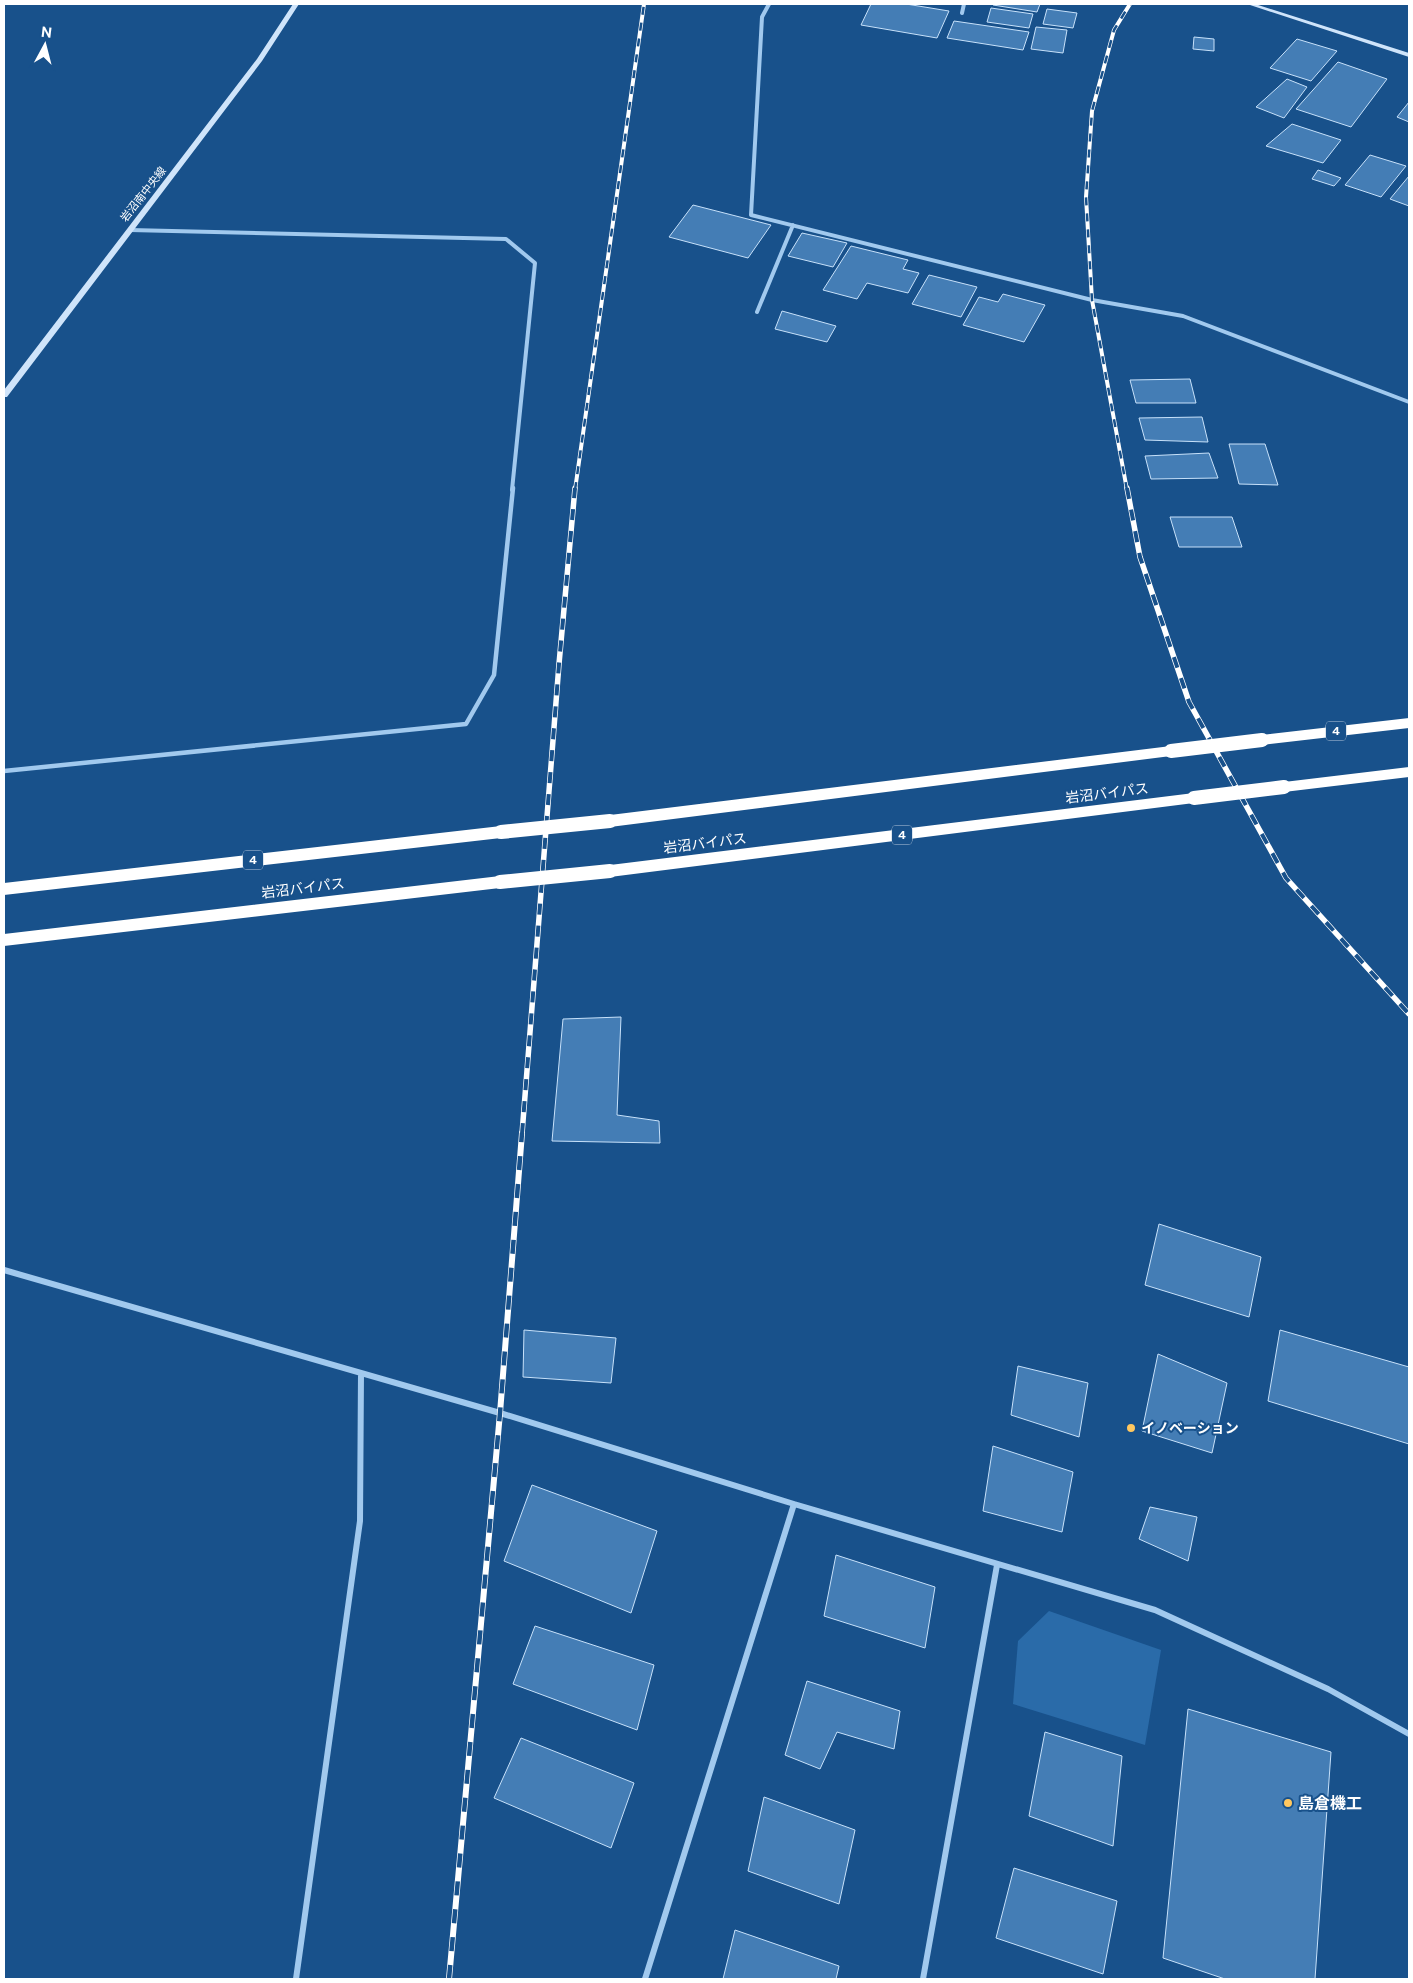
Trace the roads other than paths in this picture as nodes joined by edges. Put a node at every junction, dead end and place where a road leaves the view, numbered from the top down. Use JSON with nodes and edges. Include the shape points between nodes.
{"nodes":[{"id":1,"x":296,"y":4,"type":"edge"},
{"id":2,"x":769,"y":4,"type":"edge"},
{"id":3,"x":964,"y":4,"type":"edge"},
{"id":4,"x":1250,"y":4,"type":"edge"},
{"id":5,"x":962,"y":13,"type":"dead end"},
{"id":6,"x":1409,"y":55,"type":"edge"},
{"id":7,"x":792,"y":225,"type":"junction"},
{"id":8,"x":130,"y":230,"type":"junction"},
{"id":9,"x":757,"y":312,"type":"dead end"},
{"id":10,"x":4,"y":396,"type":"edge"},
{"id":11,"x":1409,"y":402,"type":"edge"},
{"id":12,"x":1409,"y":723,"type":"edge"},
{"id":13,"x":4,"y":771,"type":"edge"},
{"id":14,"x":1409,"y":772,"type":"edge"},
{"id":15,"x":4,"y":889,"type":"edge"},
{"id":16,"x":4,"y":940,"type":"edge"},
{"id":17,"x":4,"y":1270,"type":"edge"},
{"id":18,"x":361,"y":1373,"type":"junction"},
{"id":19,"x":794,"y":1504,"type":"junction"},
{"id":20,"x":997,"y":1565,"type":"junction"},
{"id":21,"x":1409,"y":1734,"type":"edge"},
{"id":22,"x":296,"y":1979,"type":"edge"},
{"id":23,"x":645,"y":1979,"type":"edge"},
{"id":24,"x":923,"y":1979,"type":"edge"}],
"edges":[{"from":1,"to":8,"type":"street","name":"岩沼南中央線","via":[[260,60]]},
{"from":2,"to":7,"type":"street","via":[[762,17],[751,214]]},
{"from":3,"to":5,"type":"street"},
{"from":4,"to":6,"type":"street"},
{"from":7,"to":9,"type":"street"},
{"from":7,"to":11,"type":"street","via":[[1092,300],[1183,316]]},
{"from":8,"to":10,"type":"street","name":"岩沼南中央線"},
{"from":8,"to":13,"type":"street","via":[[506,239],[535,263],[494,675],[466,724]]},
{"from":12,"to":15,"type":"highway","number":"4","bridge":true,"via":[[610,821]]},
{"from":14,"to":16,"type":"highway","name":"岩沼バイパス","number":"4","bridge":true,"via":[[610,872]]},
{"from":17,"to":18,"type":"street"},
{"from":18,"to":19,"type":"street"},
{"from":18,"to":22,"type":"street","via":[[360,1521]]},
{"from":19,"to":20,"type":"street"},
{"from":19,"to":23,"type":"street"},
{"from":20,"to":21,"type":"street","via":[[1155,1610],[1328,1689]]},
{"from":20,"to":24,"type":"street"}]}
